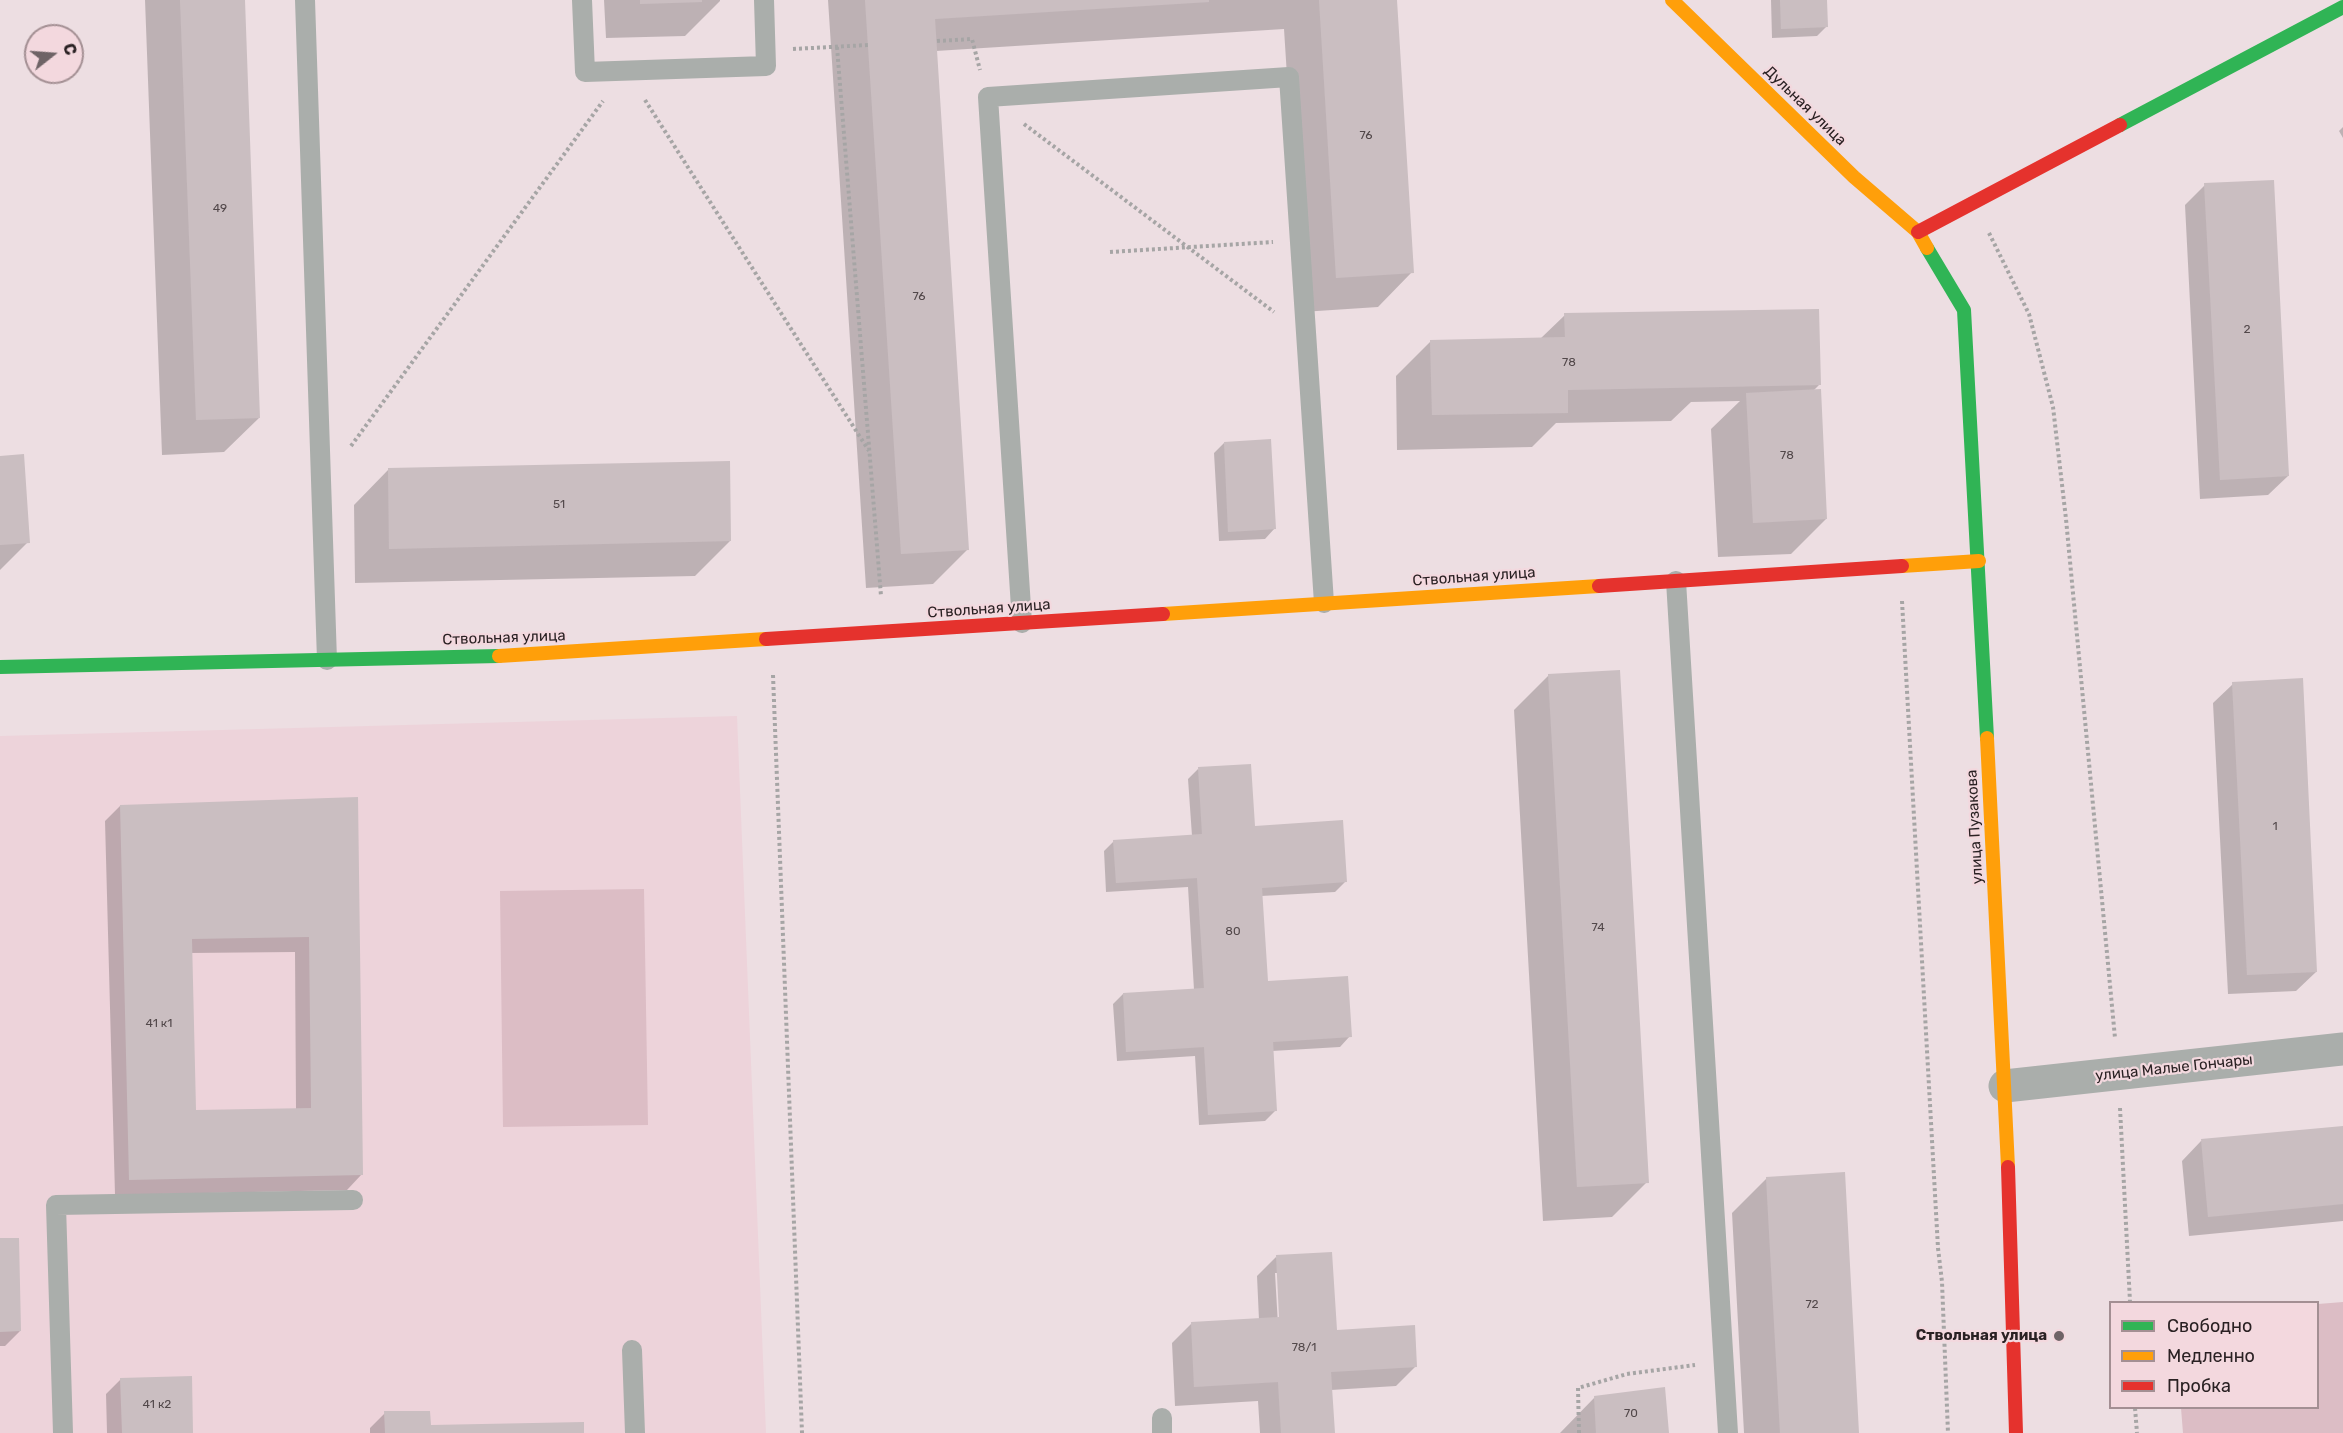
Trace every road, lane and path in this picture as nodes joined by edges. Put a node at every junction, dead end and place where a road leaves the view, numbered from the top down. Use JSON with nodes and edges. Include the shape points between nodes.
{"nodes":[{"id":1,"x":304,"y":0,"type":"edge"},
{"id":2,"x":582,"y":0,"type":"edge"},
{"id":3,"x":764,"y":0,"type":"edge"},
{"id":4,"x":1672,"y":0,"type":"edge"},
{"id":5,"x":2343,"y":7,"type":"edge"},
{"id":6,"x":937,"y":41,"type":"dead end"},
{"id":7,"x":868,"y":45,"type":"dead end"},
{"id":8,"x":837,"y":47,"type":"junction"},
{"id":9,"x":765,"y":51,"type":"junction"},
{"id":10,"x":626,"y":70,"type":"junction"},
{"id":11,"x":988,"y":97,"type":"junction"},
{"id":12,"x":1973,"y":202,"type":"junction"},
{"id":13,"x":1918,"y":232,"type":"junction"},
{"id":14,"x":1300,"y":241,"type":"junction"},
{"id":15,"x":1187,"y":248,"type":"junction"},
{"id":16,"x":1110,"y":252,"type":"dead end"},
{"id":17,"x":1306,"y":336,"type":"junction"},
{"id":18,"x":869,"y":451,"type":"junction"},
{"id":19,"x":321,"y":487,"type":"junction"},
{"id":20,"x":1979,"y":561,"type":"junction"},
{"id":21,"x":1896,"y":566,"type":"junction"},
{"id":22,"x":1676,"y":581,"type":"junction"},
{"id":23,"x":1324,"y":603,"type":"junction"},
{"id":24,"x":1022,"y":623,"type":"junction"},
{"id":25,"x":884,"y":632,"type":"junction"},
{"id":26,"x":772,"y":639,"type":"junction"},
{"id":27,"x":327,"y":660,"type":"junction"},
{"id":28,"x":0,"y":667,"type":"edge"},
{"id":29,"x":2343,"y":1049,"type":"edge"},
{"id":30,"x":2119,"y":1074,"type":"junction"},
{"id":31,"x":2005,"y":1086,"type":"junction"},
{"id":32,"x":353,"y":1200,"type":"dead end"},
{"id":33,"x":2130,"y":1301,"type":"edge"},
{"id":34,"x":632,"y":1350,"type":"dead end"},
{"id":35,"x":1725,"y":1359,"type":"junction"},
{"id":36,"x":2135,"y":1409,"type":"edge"},
{"id":37,"x":63,"y":1433,"type":"edge"},
{"id":38,"x":634,"y":1433,"type":"edge"},
{"id":39,"x":802,"y":1433,"type":"edge"},
{"id":40,"x":1579,"y":1433,"type":"edge"},
{"id":41,"x":1728,"y":1433,"type":"edge"},
{"id":42,"x":1948,"y":1433,"type":"edge"},
{"id":43,"x":2016,"y":1433,"type":"edge"},
{"id":44,"x":2137,"y":1433,"type":"edge"}],
"edges":[{"from":1,"to":19,"type":"lane"},
{"from":2,"to":10,"type":"lane","via":[[585,72]]},
{"from":3,"to":9,"type":"lane"},
{"from":4,"to":13,"type":"street","name":"Дульная улица","via":[[1854,177]]},
{"from":5,"to":12,"type":"street"},
{"from":6,"to":11,"type":"path","via":[[972,39]]},
{"from":7,"to":8,"type":"path"},
{"from":8,"to":9,"type":"path"},
{"from":8,"to":18,"type":"path"},
{"from":9,"to":10,"type":"lane","via":[[766,66]]},
{"from":10,"to":18,"type":"path"},
{"from":10,"to":19,"type":"path"},
{"from":11,"to":14,"type":"lane","via":[[1289,77]]},
{"from":11,"to":15,"type":"path"},
{"from":11,"to":24,"type":"lane"},
{"from":12,"to":13,"type":"street"},
{"from":12,"to":30,"type":"path","via":[[2029,314],[2053,407]]},
{"from":13,"to":20,"type":"street","name":"улица Пузакова","via":[[1964,309]]},
{"from":14,"to":15,"type":"path"},
{"from":14,"to":17,"type":"lane"},
{"from":15,"to":16,"type":"path"},
{"from":15,"to":17,"type":"path"},
{"from":17,"to":23,"type":"lane"},
{"from":18,"to":25,"type":"path"},
{"from":19,"to":27,"type":"lane"},
{"from":20,"to":21,"type":"street","name":"Ствольная улица"},
{"from":20,"to":31,"type":"street","name":"улица Пузакова"},
{"from":21,"to":22,"type":"street","name":"Ствольная улица"},
{"from":21,"to":42,"type":"path","via":[[1903,604]]},
{"from":22,"to":23,"type":"street","name":"Ствольная улица"},
{"from":22,"to":35,"type":"lane"},
{"from":23,"to":24,"type":"street","name":"Ствольная улица"},
{"from":24,"to":25,"type":"street","name":"Ствольная улица"},
{"from":25,"to":26,"type":"street","name":"Ствольная улица"},
{"from":26,"to":27,"type":"street","name":"Ствольная улица","via":[[511,656]]},
{"from":26,"to":39,"type":"path"},
{"from":27,"to":28,"type":"street","name":"Ствольная улица"},
{"from":29,"to":30,"type":"street","name":"улица Малые Гончары"},
{"from":30,"to":31,"type":"street","name":"улица Малые Гончары"},
{"from":30,"to":33,"type":"path"},
{"from":31,"to":43,"type":"street","name":"улица Пузакова"},
{"from":32,"to":37,"type":"lane","via":[[56,1206]]},
{"from":34,"to":38,"type":"lane"},
{"from":35,"to":40,"type":"path","via":[[1627,1374],[1578,1388]]},
{"from":35,"to":41,"type":"lane"},
{"from":36,"to":44,"type":"path"}]}
